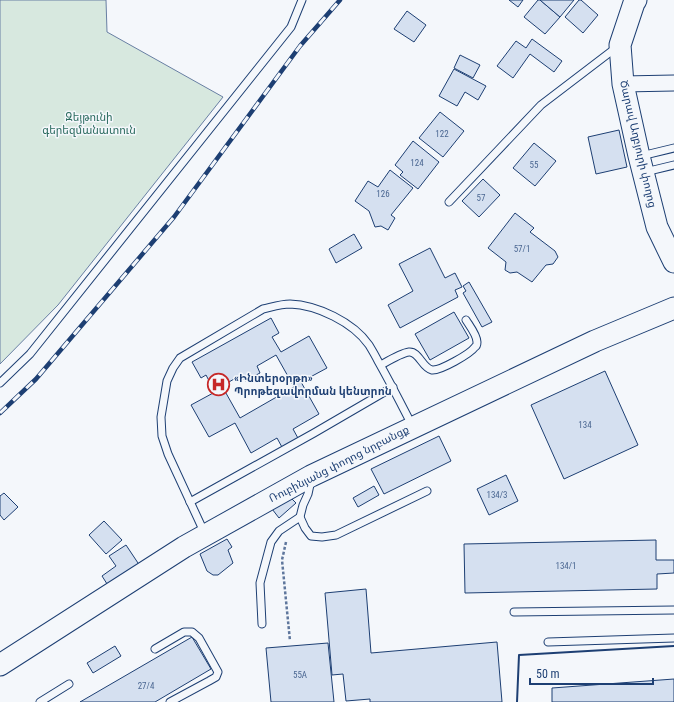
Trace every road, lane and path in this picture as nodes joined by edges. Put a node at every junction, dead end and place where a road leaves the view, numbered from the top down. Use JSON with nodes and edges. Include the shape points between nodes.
{"nodes":[{"id":1,"x":302,"y":0,"type":"edge"},
{"id":2,"x":636,"y":0,"type":"edge"},
{"id":3,"x":620,"y":45,"type":"junction"},
{"id":4,"x":674,"y":83,"type":"edge"},
{"id":5,"x":623,"y":84,"type":"junction"},
{"id":6,"x":674,"y":148,"type":"edge"},
{"id":7,"x":641,"y":164,"type":"junction"},
{"id":8,"x":674,"y":165,"type":"edge"},
{"id":9,"x":449,"y":202,"type":"dead end"},
{"id":10,"x":674,"y":262,"type":"edge"},
{"id":11,"x":674,"y":308,"type":"edge"},
{"id":12,"x":466,"y":320,"type":"dead end"},
{"id":13,"x":381,"y":365,"type":"junction"},
{"id":14,"x":0,"y":383,"type":"edge"},
{"id":15,"x":393,"y":387,"type":"junction"},
{"id":16,"x":413,"y":427,"type":"junction"},
{"id":17,"x":311,"y":476,"type":"junction"},
{"id":18,"x":427,"y":491,"type":"dead end"},
{"id":19,"x":190,"y":502,"type":"junction"},
{"id":20,"x":300,"y":518,"type":"junction"},
{"id":21,"x":205,"y":535,"type":"junction"},
{"id":22,"x":282,"y":560,"type":"dead end"},
{"id":23,"x":674,"y":610,"type":"edge"},
{"id":24,"x":514,"y":612,"type":"dead end"},
{"id":25,"x":262,"y":624,"type":"dead end"},
{"id":26,"x":674,"y":638,"type":"edge"},
{"id":27,"x":290,"y":641,"type":"dead end"},
{"id":28,"x":548,"y":642,"type":"dead end"},
{"id":29,"x":155,"y":649,"type":"dead end"},
{"id":30,"x":0,"y":665,"type":"edge"},
{"id":31,"x":69,"y":684,"type":"dead end"},
{"id":32,"x":40,"y":702,"type":"edge"},
{"id":33,"x":170,"y":702,"type":"edge"}],
"edges":[{"from":1,"to":14,"type":"lane","via":[[291,27],[30,354]]},
{"from":2,"to":3,"type":"street","name":"Ծարավ Աղբյուրի փողոց"},
{"from":3,"to":5,"type":"street","name":"Ծարավ Աղբյուրի փողոց"},
{"from":3,"to":9,"type":"lane","via":[[541,105]]},
{"from":4,"to":5,"type":"street"},
{"from":5,"to":7,"type":"street","name":"Ծարավ Աղբյուրի փողոց"},
{"from":6,"to":7,"type":"lane"},
{"from":7,"to":8,"type":"lane"},
{"from":7,"to":10,"type":"street","name":"Ծարավ Աղբյուրի փողոց","via":[[657,227]]},
{"from":11,"to":16,"type":"street","name":"Ռուբինյանց փողոց նրբանցք","via":[[595,341]]},
{"from":12,"to":13,"type":"lane","via":[[478,343],[468,353],[447,366],[431,370],[415,353],[409,352]]},
{"from":13,"to":15,"type":"lane"},
{"from":13,"to":19,"type":"lane","via":[[368,344],[347,324],[309,306],[289,304],[263,309],[180,358],[168,381],[161,417],[162,436]]},
{"from":15,"to":16,"type":"lane"},
{"from":15,"to":19,"type":"lane"},
{"from":16,"to":17,"type":"street","name":"Ռուբինյանց փողոց նրբանցք"},
{"from":17,"to":20,"type":"lane"},
{"from":17,"to":21,"type":"street","name":"Ռուբինյանց փողոց նրբանցք"},
{"from":18,"to":20,"type":"lane","via":[[336,535],[311,536]]},
{"from":19,"to":21,"type":"lane"},
{"from":20,"to":25,"type":"lane","via":[[279,531],[271,542],[260,583]]},
{"from":21,"to":30,"type":"street","name":"Ռուբինյանց փողոց նրբանցք"},
{"from":22,"to":27,"type":"path"},
{"from":23,"to":24,"type":"lane"},
{"from":26,"to":28,"type":"lane"},
{"from":29,"to":33,"type":"lane","via":[[184,632],[192,632],[199,638],[218,672],[213,679]]},
{"from":31,"to":32,"type":"lane"}]}
